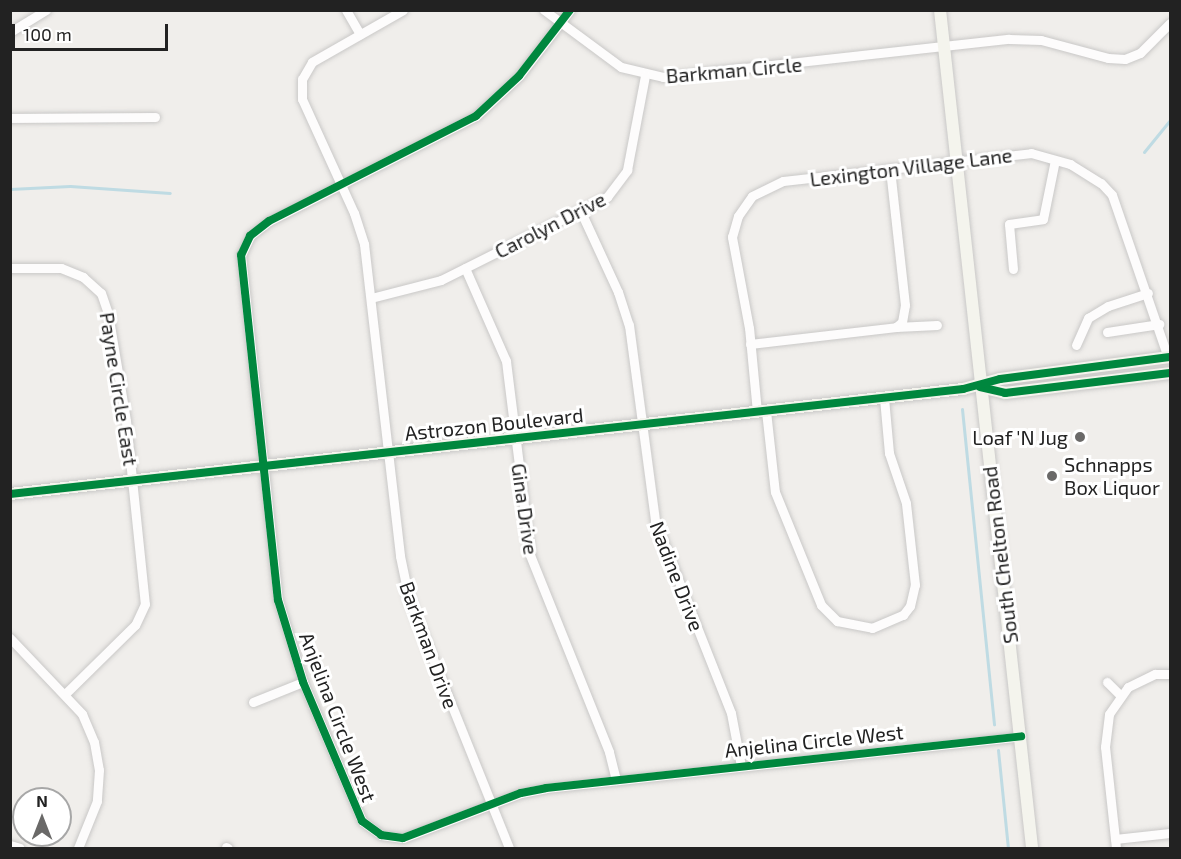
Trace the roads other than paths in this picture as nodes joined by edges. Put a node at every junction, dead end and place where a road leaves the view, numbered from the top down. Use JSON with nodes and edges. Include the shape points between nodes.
{"nodes":[{"id":1,"x":46,"y":10,"type":"edge"},
{"id":2,"x":346,"y":10,"type":"edge"},
{"id":3,"x":403,"y":10,"type":"edge"},
{"id":4,"x":544,"y":10,"type":"edge"},
{"id":5,"x":570,"y":10,"type":"edge"},
{"id":6,"x":940,"y":10,"type":"edge"},
{"id":7,"x":560,"y":23,"type":"junction"},
{"id":8,"x":1170,"y":23,"type":"edge"},
{"id":9,"x":10,"y":32,"type":"edge"},
{"id":10,"x":360,"y":34,"type":"junction"},
{"id":11,"x":944,"y":48,"type":"junction"},
{"id":12,"x":645,"y":76,"type":"junction"},
{"id":13,"x":155,"y":117,"type":"dead end"},
{"id":14,"x":10,"y":118,"type":"edge"},
{"id":15,"x":955,"y":160,"type":"junction"},
{"id":16,"x":1055,"y":160,"type":"junction"},
{"id":17,"x":890,"y":169,"type":"junction"},
{"id":18,"x":340,"y":187,"type":"junction"},
{"id":19,"x":581,"y":212,"type":"junction"},
{"id":20,"x":10,"y":268,"type":"edge"},
{"id":21,"x":465,"y":268,"type":"junction"},
{"id":22,"x":1013,"y":269,"type":"dead end"},
{"id":23,"x":1148,"y":293,"type":"junction"},
{"id":24,"x":371,"y":298,"type":"junction"},
{"id":25,"x":1159,"y":324,"type":"junction"},
{"id":26,"x":937,"y":325,"type":"dead end"},
{"id":27,"x":896,"y":327,"type":"junction"},
{"id":28,"x":1107,"y":332,"type":"dead end"},
{"id":29,"x":750,"y":344,"type":"junction"},
{"id":30,"x":1076,"y":345,"type":"dead end"},
{"id":31,"x":1169,"y":357,"type":"edge"},
{"id":32,"x":1170,"y":374,"type":"edge"},
{"id":33,"x":980,"y":387,"type":"junction"},
{"id":34,"x":884,"y":398,"type":"junction"},
{"id":35,"x":761,"y":411,"type":"junction"},
{"id":36,"x":644,"y":424,"type":"junction"},
{"id":37,"x":516,"y":438,"type":"junction"},
{"id":38,"x":388,"y":452,"type":"junction"},
{"id":39,"x":261,"y":466,"type":"junction"},
{"id":40,"x":134,"y":480,"type":"junction"},
{"id":41,"x":10,"y":494,"type":"edge"},
{"id":42,"x":10,"y":638,"type":"edge"},
{"id":43,"x":1170,"y":674,"type":"edge"},
{"id":44,"x":303,"y":682,"type":"junction"},
{"id":45,"x":1107,"y":682,"type":"dead end"},
{"id":46,"x":65,"y":694,"type":"junction"},
{"id":47,"x":1120,"y":695,"type":"junction"},
{"id":48,"x":253,"y":702,"type":"dead end"},
{"id":49,"x":1021,"y":736,"type":"junction"},
{"id":50,"x":741,"y":766,"type":"junction"},
{"id":51,"x":616,"y":780,"type":"junction"},
{"id":52,"x":491,"y":805,"type":"junction"},
{"id":53,"x":1170,"y":833,"type":"edge"},
{"id":54,"x":1115,"y":844,"type":"edge"},
{"id":55,"x":10,"y":845,"type":"edge"},
{"id":56,"x":20,"y":849,"type":"edge"},
{"id":57,"x":78,"y":849,"type":"edge"},
{"id":58,"x":509,"y":849,"type":"edge"},
{"id":59,"x":1032,"y":849,"type":"edge"}],
"edges":[{"from":1,"to":9,"type":"street"},
{"from":2,"to":10,"type":"street"},
{"from":3,"to":10,"type":"street"},
{"from":4,"to":7,"type":"street","name":"Barkman Circle"},
{"from":5,"to":7,"type":"street","name":"Anjelina Circle West"},
{"from":6,"to":11,"type":"main road","name":"South Chelton Road"},
{"from":7,"to":12,"type":"street","name":"Barkman Circle","via":[[612,62]]},
{"from":7,"to":18,"type":"street","name":"Anjelina Circle West","via":[[519,76],[476,116]]},
{"from":8,"to":11,"type":"street","name":"Barkman Circle","via":[[1140,53],[1125,59],[1041,40]]},
{"from":10,"to":18,"type":"street","via":[[312,62],[300,89],[306,112]]},
{"from":11,"to":12,"type":"street","name":"Barkman Circle","via":[[675,77]]},
{"from":11,"to":15,"type":"main road","name":"South Chelton Road"},
{"from":12,"to":19,"type":"street","name":"Carolyn Drive","via":[[624,176],[616,190]]},
{"from":13,"to":14,"type":"street"},
{"from":15,"to":16,"type":"street","name":"Lexington Village Lane","via":[[1031,153]]},
{"from":15,"to":17,"type":"street","name":"Lexington Village Lane"},
{"from":15,"to":33,"type":"main road","name":"South Chelton Road"},
{"from":16,"to":22,"type":"street","via":[[1043,219],[1009,224]]},
{"from":16,"to":23,"type":"street","name":"Lexington Village Lane","via":[[1086,172],[1112,195]]},
{"from":17,"to":27,"type":"street","via":[[905,305],[902,322]]},
{"from":17,"to":29,"type":"street","name":"Lexington Village Lane","via":[[783,181],[761,190],[744,206],[732,237]]},
{"from":18,"to":24,"type":"street","name":"Barkman Drive","via":[[361,232]]},
{"from":18,"to":39,"type":"street","name":"Anjelina Circle West","via":[[258,228],[241,255]]},
{"from":19,"to":21,"type":"street","name":"Carolyn Drive"},
{"from":19,"to":36,"type":"street","name":"Nadine Drive","via":[[624,306]]},
{"from":20,"to":40,"type":"street","name":"Payne Circle East","via":[[61,268],[83,277],[105,302]]},
{"from":21,"to":24,"type":"street","name":"Carolyn Drive","via":[[418,289]]},
{"from":21,"to":37,"type":"street","name":"Gina Drive","via":[[504,354]]},
{"from":23,"to":25,"type":"street","name":"Lexington Village Lane"},
{"from":23,"to":30,"type":"street","via":[[1108,306],[1088,318]]},
{"from":24,"to":38,"type":"street","name":"Barkman Drive"},
{"from":25,"to":28,"type":"street"},
{"from":25,"to":31,"type":"street","name":"Lexington Village Lane"},
{"from":26,"to":27,"type":"street"},
{"from":27,"to":29,"type":"street"},
{"from":29,"to":35,"type":"street","name":"Lexington Village Lane"},
{"from":31,"to":33,"type":"main road","name":"Astrozon Boulevard","via":[[1000,379]]},
{"from":32,"to":33,"type":"main road","name":"Astrozon Boulevard","via":[[1005,393]]},
{"from":33,"to":34,"type":"main road","name":"Astrozon Boulevard"},
{"from":33,"to":49,"type":"main road","name":"South Chelton Road"},
{"from":34,"to":35,"type":"main road","name":"Astrozon Boulevard"},
{"from":34,"to":35,"type":"street","name":"Lexington Village Lane","via":[[889,453],[904,493],[915,585],[910,606],[903,615],[872,628],[837,621],[821,605],[775,492]]},
{"from":35,"to":36,"type":"main road","name":"Astrozon Boulevard"},
{"from":36,"to":37,"type":"main road","name":"Astrozon Boulevard"},
{"from":36,"to":50,"type":"street","name":"Nadine Drive","via":[[656,527],[731,713]]},
{"from":37,"to":38,"type":"main road","name":"Astrozon Boulevard"},
{"from":37,"to":51,"type":"street","name":"Gina Drive","via":[[530,555],[609,752]]},
{"from":38,"to":39,"type":"main road","name":"Astrozon Boulevard"},
{"from":38,"to":52,"type":"street","name":"Barkman Drive","via":[[409,599]]},
{"from":39,"to":40,"type":"main road","name":"Astrozon Boulevard"},
{"from":39,"to":44,"type":"street","name":"Anjelina Circle West","via":[[276,591]]},
{"from":40,"to":41,"type":"main road","name":"Astrozon Boulevard"},
{"from":40,"to":46,"type":"street","name":"Payne Circle East","via":[[146,604],[135,625]]},
{"from":42,"to":46,"type":"street"},
{"from":43,"to":47,"type":"street","via":[[1137,681]]},
{"from":44,"to":48,"type":"street","name":"Anjelina Circle West"},
{"from":44,"to":52,"type":"street","name":"Anjelina Circle West","via":[[355,810],[371,830],[403,838]]},
{"from":45,"to":47,"type":"street"},
{"from":46,"to":57,"type":"street","via":[[88,727],[99,770],[98,801]]},
{"from":47,"to":54,"type":"street","via":[[1109,714],[1105,734]]},
{"from":49,"to":50,"type":"street","name":"Anjelina Circle West"},
{"from":49,"to":59,"type":"main road","name":"South Chelton Road"},
{"from":50,"to":51,"type":"street","name":"Anjelina Circle West"},
{"from":51,"to":52,"type":"street","name":"Anjelina Circle West","via":[[533,790]]},
{"from":52,"to":58,"type":"street","name":"Barkman Drive"},
{"from":53,"to":54,"type":"street"},
{"from":55,"to":56,"type":"street"}]}
